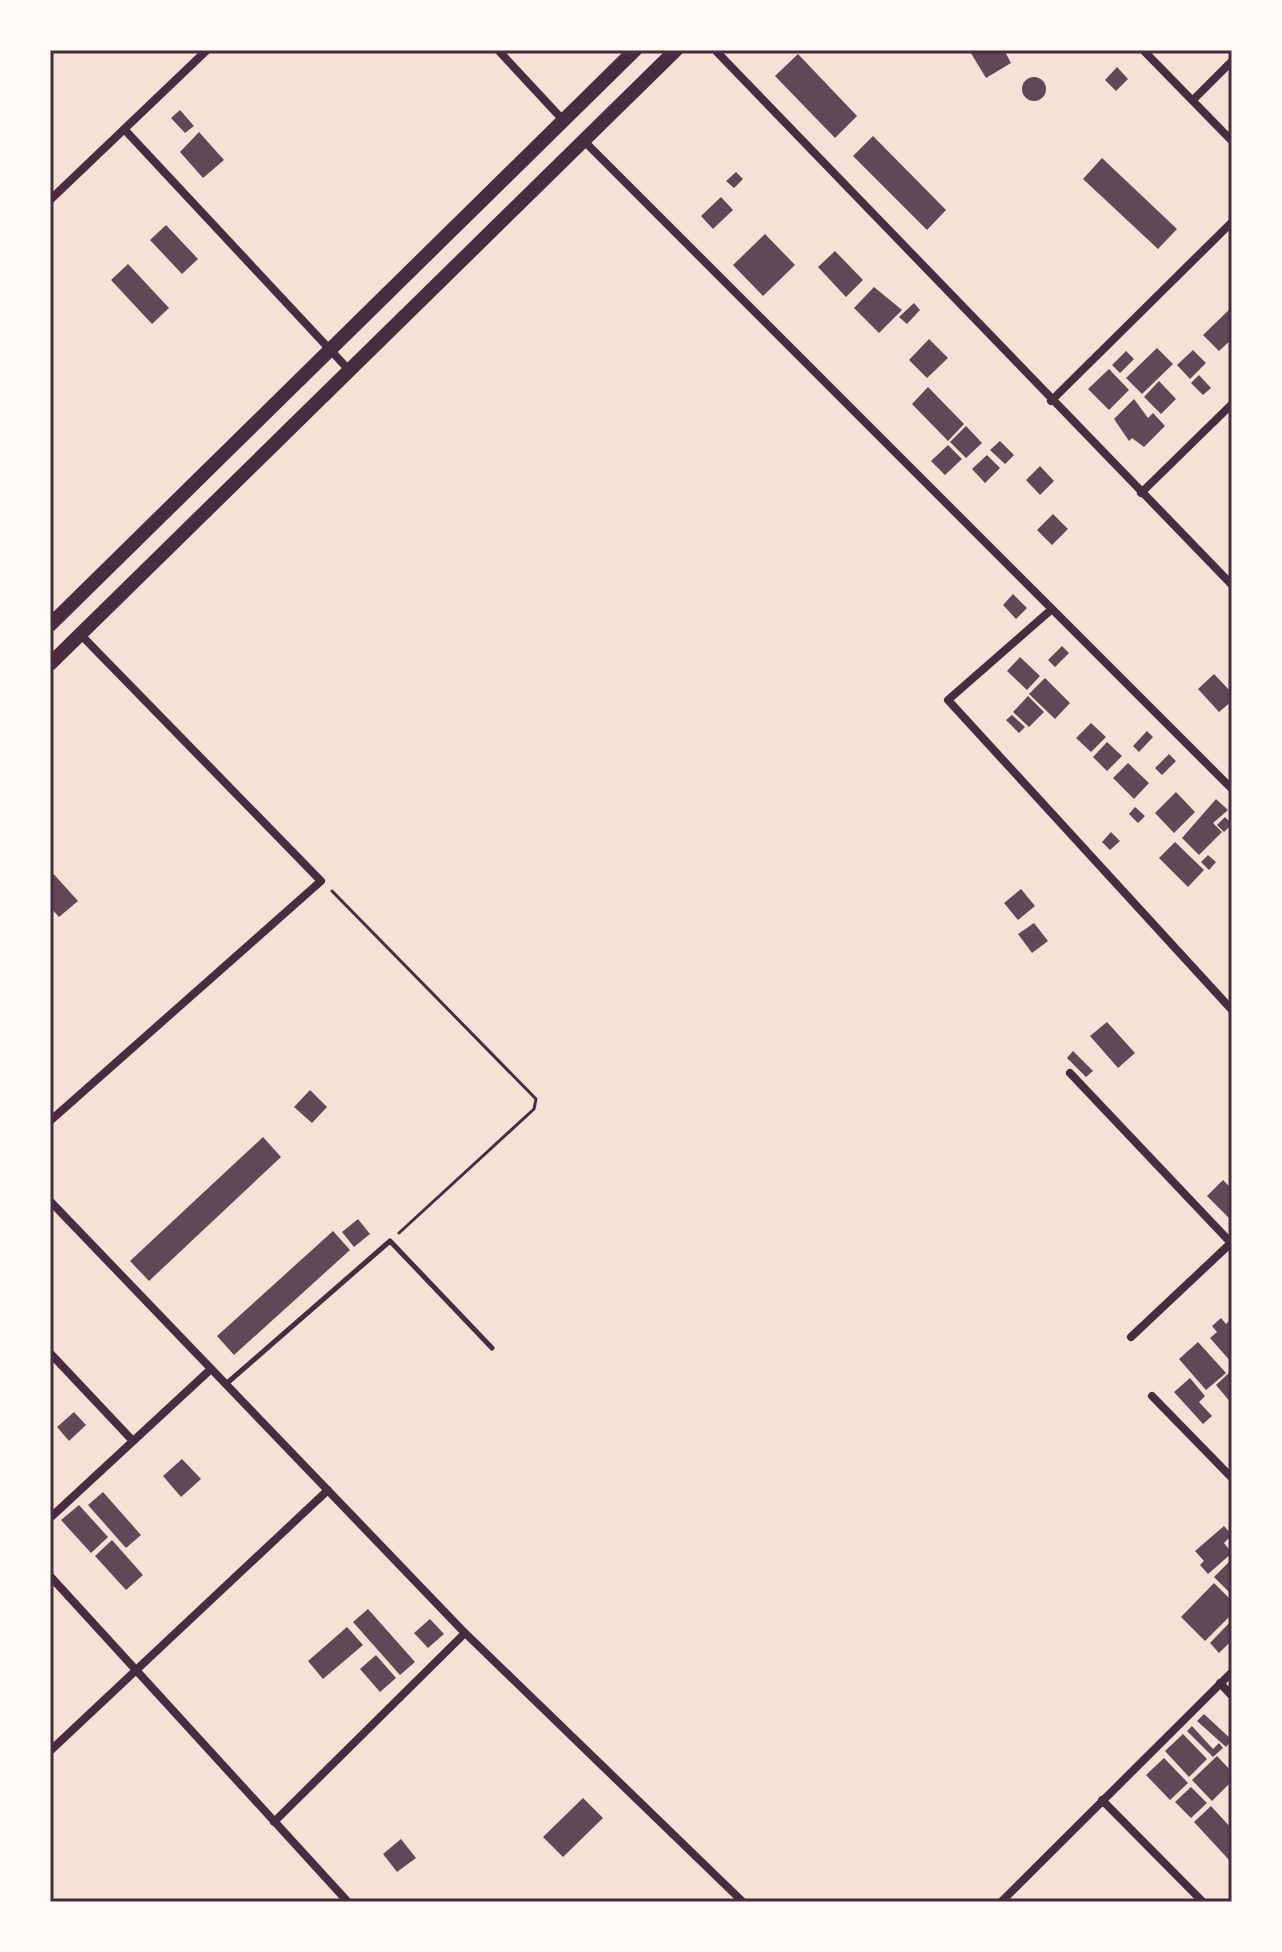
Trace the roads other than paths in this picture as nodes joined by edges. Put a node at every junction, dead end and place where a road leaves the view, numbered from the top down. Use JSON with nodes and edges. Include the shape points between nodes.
{"nodes":[{"id":1,"x":207,"y":50,"type":"edge"},
{"id":2,"x":498,"y":50,"type":"edge"},
{"id":3,"x":635,"y":50,"type":"edge"},
{"id":4,"x":676,"y":50,"type":"edge"},
{"id":5,"x":715,"y":50,"type":"edge"},
{"id":6,"x":1143,"y":50,"type":"edge"},
{"id":7,"x":1232,"y":61,"type":"edge"},
{"id":8,"x":1193,"y":100,"type":"junction"},
{"id":9,"x":563,"y":120,"type":"junction"},
{"id":10,"x":124,"y":129,"type":"junction"},
{"id":11,"x":583,"y":139,"type":"junction"},
{"id":12,"x":1232,"y":141,"type":"edge"},
{"id":13,"x":498,"y":183,"type":"junction"},
{"id":14,"x":50,"y":200,"type":"edge"},
{"id":15,"x":519,"y":202,"type":"junction"},
{"id":16,"x":1232,"y":222,"type":"edge"},
{"id":17,"x":330,"y":349,"type":"junction"},
{"id":18,"x":349,"y":370,"type":"junction"},
{"id":19,"x":1051,"y":401,"type":"junction"},
{"id":20,"x":1232,"y":404,"type":"edge"},
{"id":21,"x":1141,"y":493,"type":"junction"},
{"id":22,"x":1232,"y":585,"type":"edge"},
{"id":23,"x":1052,"y":609,"type":"junction"},
{"id":24,"x":50,"y":625,"type":"edge"},
{"id":25,"x":81,"y":635,"type":"junction"},
{"id":26,"x":50,"y":664,"type":"edge"},
{"id":27,"x":1232,"y":789,"type":"edge"},
{"id":28,"x":1232,"y":1010,"type":"edge"},
{"id":29,"x":1070,"y":1073,"type":"dead end"},
{"id":30,"x":50,"y":1121,"type":"edge"},
{"id":31,"x":50,"y":1201,"type":"edge"},
{"id":32,"x":1232,"y":1243,"type":"edge"},
{"id":33,"x":1131,"y":1337,"type":"dead end"},
{"id":34,"x":492,"y":1348,"type":"dead end"},
{"id":35,"x":50,"y":1353,"type":"edge"},
{"id":36,"x":211,"y":1369,"type":"junction"},
{"id":37,"x":226,"y":1384,"type":"junction"},
{"id":38,"x":1152,"y":1396,"type":"dead end"},
{"id":39,"x":133,"y":1441,"type":"junction"},
{"id":40,"x":1232,"y":1478,"type":"edge"},
{"id":41,"x":328,"y":1490,"type":"junction"},
{"id":42,"x":50,"y":1518,"type":"edge"},
{"id":43,"x":50,"y":1576,"type":"edge"},
{"id":44,"x":465,"y":1633,"type":"junction"},
{"id":45,"x":136,"y":1670,"type":"junction"},
{"id":46,"x":1232,"y":1672,"type":"edge"},
{"id":47,"x":1220,"y":1683,"type":"junction"},
{"id":48,"x":1232,"y":1696,"type":"edge"},
{"id":49,"x":50,"y":1751,"type":"edge"},
{"id":50,"x":1102,"y":1800,"type":"junction"},
{"id":51,"x":274,"y":1822,"type":"junction"},
{"id":52,"x":348,"y":1902,"type":"edge"},
{"id":53,"x":743,"y":1902,"type":"edge"},
{"id":54,"x":1001,"y":1902,"type":"edge"},
{"id":55,"x":1203,"y":1902,"type":"edge"}],
"edges":[{"from":1,"to":10,"type":"street"},
{"from":2,"to":9,"type":"street"},
{"from":3,"to":9,"type":"main road"},
{"from":4,"to":11,"type":"main road"},
{"from":5,"to":19,"type":"street"},
{"from":6,"to":8,"type":"street"},
{"from":7,"to":8,"type":"street"},
{"from":8,"to":12,"type":"street"},
{"from":9,"to":13,"type":"main road"},
{"from":10,"to":14,"type":"street"},
{"from":10,"to":17,"type":"street"},
{"from":11,"to":15,"type":"main road"},
{"from":11,"to":23,"type":"street"},
{"from":13,"to":15,"type":"main road"},
{"from":13,"to":17,"type":"main road"},
{"from":15,"to":18,"type":"main road"},
{"from":16,"to":19,"type":"street"},
{"from":17,"to":18,"type":"street"},
{"from":17,"to":24,"type":"main road"},
{"from":18,"to":25,"type":"main road"},
{"from":19,"to":21,"type":"street"},
{"from":20,"to":21,"type":"street"},
{"from":21,"to":22,"type":"street"},
{"from":23,"to":27,"type":"street"},
{"from":23,"to":28,"type":"street","via":[[948,700]]},
{"from":25,"to":26,"type":"main road"},
{"from":25,"to":30,"type":"street","via":[[321,881]]},
{"from":29,"to":32,"type":"street"},
{"from":31,"to":36,"type":"street"},
{"from":32,"to":33,"type":"street"},
{"from":34,"to":37,"type":"lane","via":[[390,1241]]},
{"from":35,"to":39,"type":"street"},
{"from":36,"to":37,"type":"street"},
{"from":36,"to":39,"type":"street"},
{"from":37,"to":41,"type":"street"},
{"from":38,"to":40,"type":"street"},
{"from":39,"to":42,"type":"street"},
{"from":41,"to":44,"type":"street"},
{"from":41,"to":45,"type":"street"},
{"from":43,"to":45,"type":"street"},
{"from":44,"to":51,"type":"street"},
{"from":44,"to":53,"type":"street"},
{"from":45,"to":49,"type":"street"},
{"from":45,"to":51,"type":"street"},
{"from":46,"to":47,"type":"street"},
{"from":47,"to":48,"type":"street"},
{"from":47,"to":50,"type":"street"},
{"from":50,"to":54,"type":"street"},
{"from":50,"to":55,"type":"street"},
{"from":51,"to":52,"type":"street"}]}
